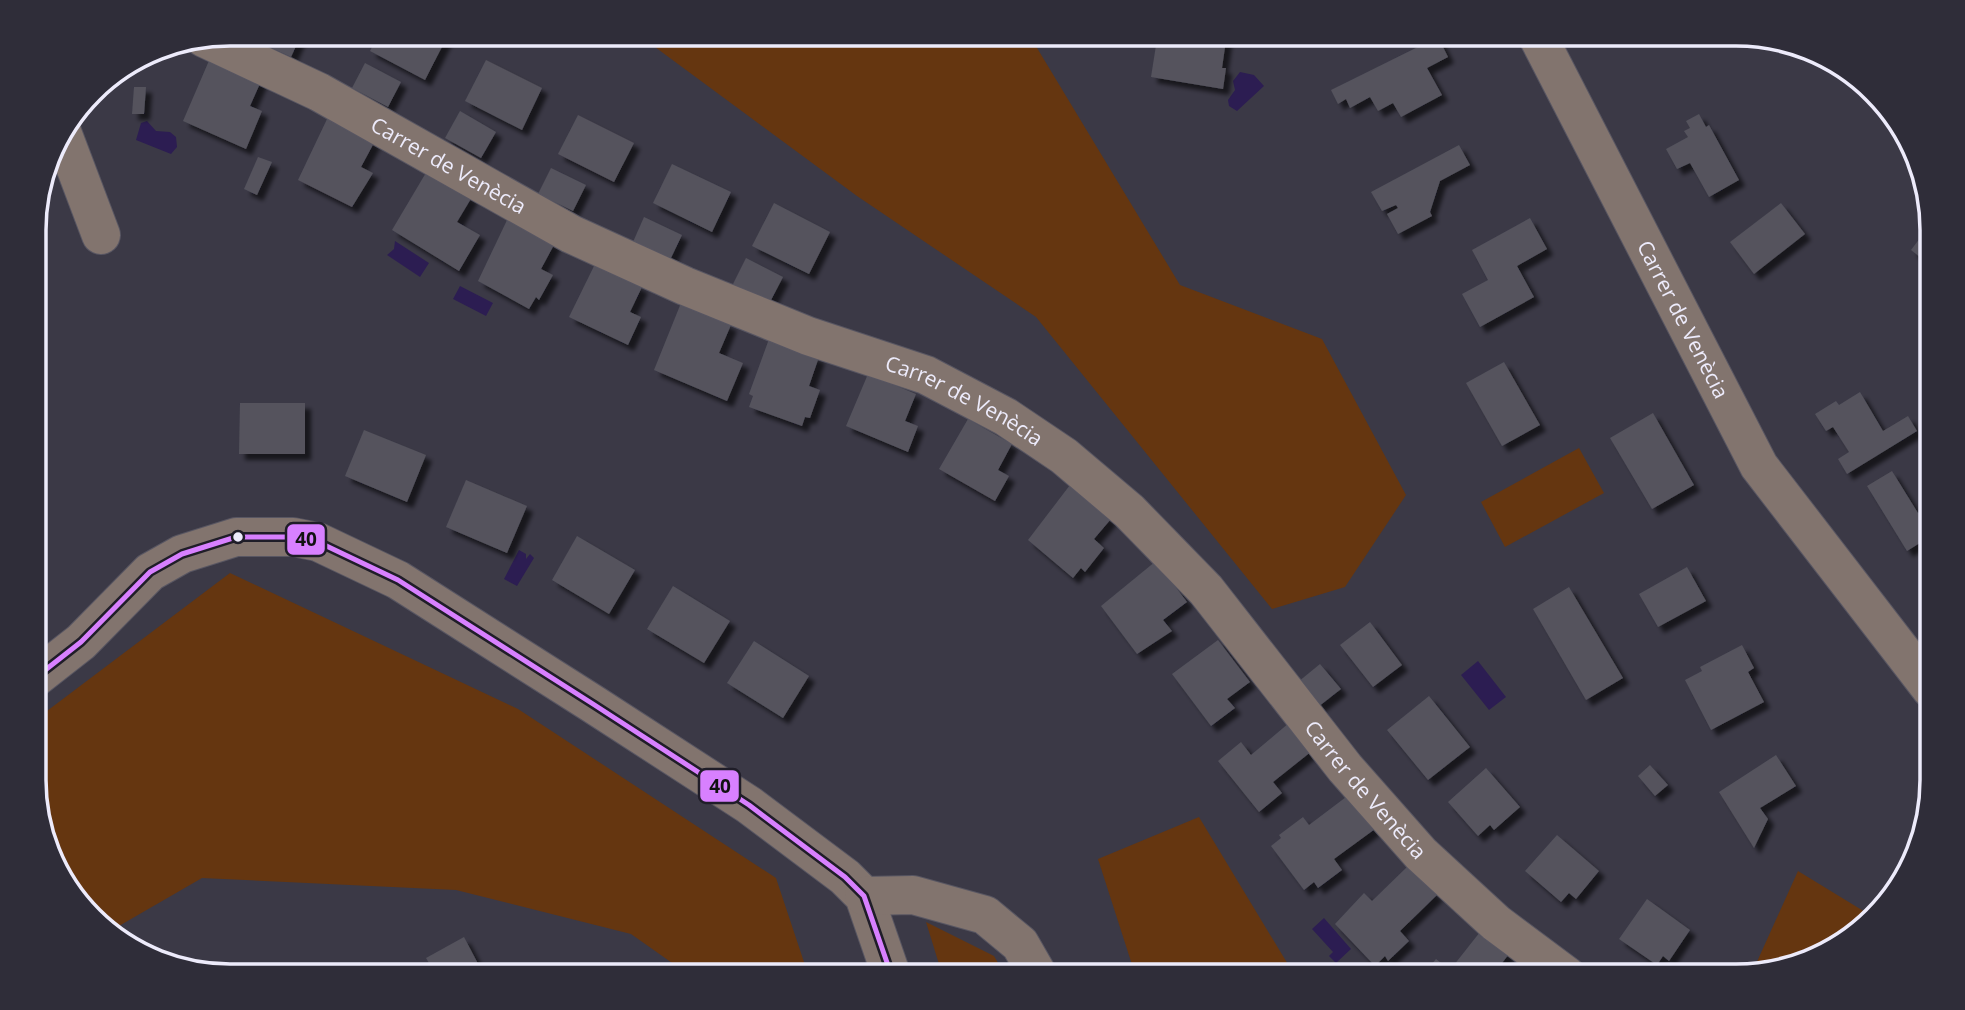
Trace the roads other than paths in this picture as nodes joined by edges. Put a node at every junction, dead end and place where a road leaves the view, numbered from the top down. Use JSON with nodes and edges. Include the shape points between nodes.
{"nodes":[{"id":1,"x":1542,"y":45,"type":"edge"},
{"id":2,"x":220,"y":46,"type":"edge"},
{"id":3,"x":67,"y":143,"type":"edge"},
{"id":4,"x":101,"y":235,"type":"dead end"},
{"id":5,"x":45,"y":670,"type":"edge"},
{"id":6,"x":1920,"y":675,"type":"edge"},
{"id":7,"x":864,"y":896,"type":"junction"},
{"id":8,"x":888,"y":964,"type":"edge"},
{"id":9,"x":1032,"y":964,"type":"edge"},
{"id":10,"x":1551,"y":964,"type":"edge"}],
"edges":[{"from":1,"to":6,"type":"street","name":"Carrer de Venècia","via":[[1759,466]]},
{"from":2,"to":10,"type":"street","name":"Carrer de Venècia","via":[[319,92],[571,234],[795,331],[926,375],[1055,449],[1121,503],[1206,590],[1345,768],[1421,854],[1496,923]]},
{"from":3,"to":4,"type":"street"},
{"from":5,"to":7,"type":"street","via":[[81,642],[150,572],[182,554],[236,537],[318,542],[398,580],[715,783],[845,877]]},
{"from":7,"to":8,"type":"street"},
{"from":7,"to":9,"type":"street","via":[[912,895],[985,915],[1020,944]]}]}
